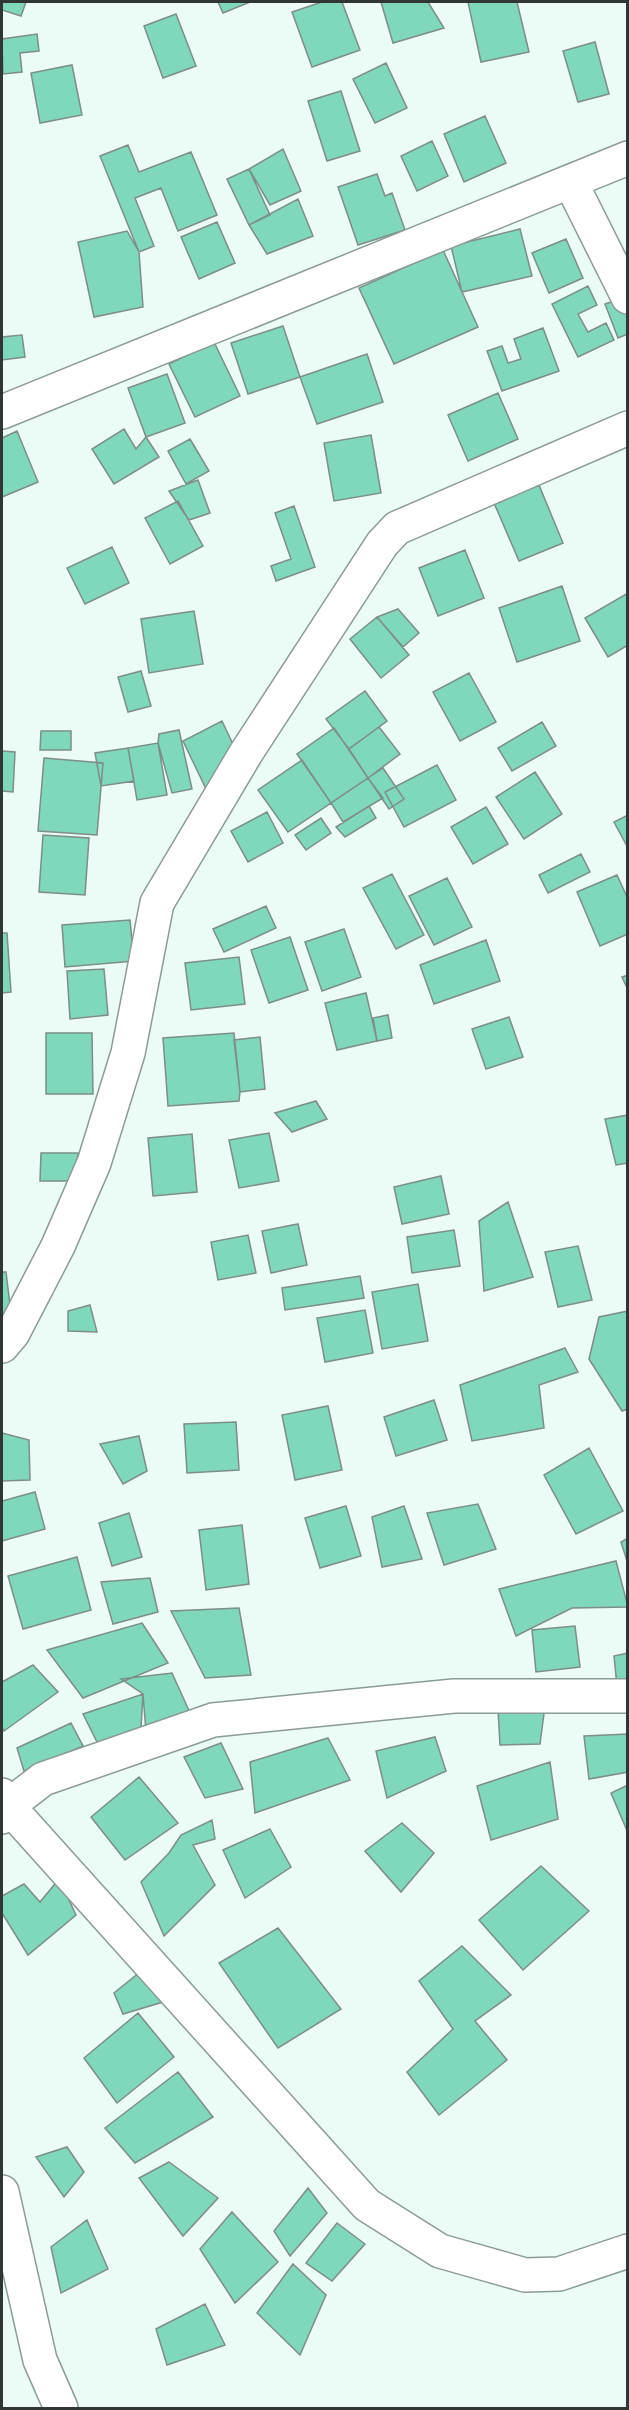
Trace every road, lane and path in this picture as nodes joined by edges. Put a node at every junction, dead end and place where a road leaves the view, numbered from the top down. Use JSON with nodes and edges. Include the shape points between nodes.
{"nodes":[{"id":1,"x":627,"y":158,"type":"edge"},
{"id":2,"x":572,"y":183,"type":"junction"},
{"id":3,"x":627,"y":297,"type":"edge"},
{"id":4,"x":2,"y":412,"type":"edge"},
{"id":5,"x":627,"y":428,"type":"edge"},
{"id":6,"x":2,"y":1346,"type":"edge"},
{"id":7,"x":627,"y":1696,"type":"edge"},
{"id":8,"x":4,"y":1806,"type":"edge"},
{"id":9,"x":2,"y":2192,"type":"edge"},
{"id":10,"x":627,"y":2251,"type":"edge"},
{"id":11,"x":61,"y":2409,"type":"edge"}],
"edges":[{"from":1,"to":2,"type":"street"},
{"from":2,"to":3,"type":"street"},
{"from":2,"to":4,"type":"street"},
{"from":5,"to":6,"type":"street","via":[[397,528],[382,544],[246,753],[157,903],[128,1053],[94,1163],[58,1246]]},
{"from":7,"to":8,"type":"street","via":[[454,1696],[213,1720],[43,1779]]},
{"from":8,"to":10,"type":"street","via":[[367,2205],[440,2252],[525,2275],[559,2274]]},
{"from":9,"to":11,"type":"street","via":[[40,2360]]}]}
